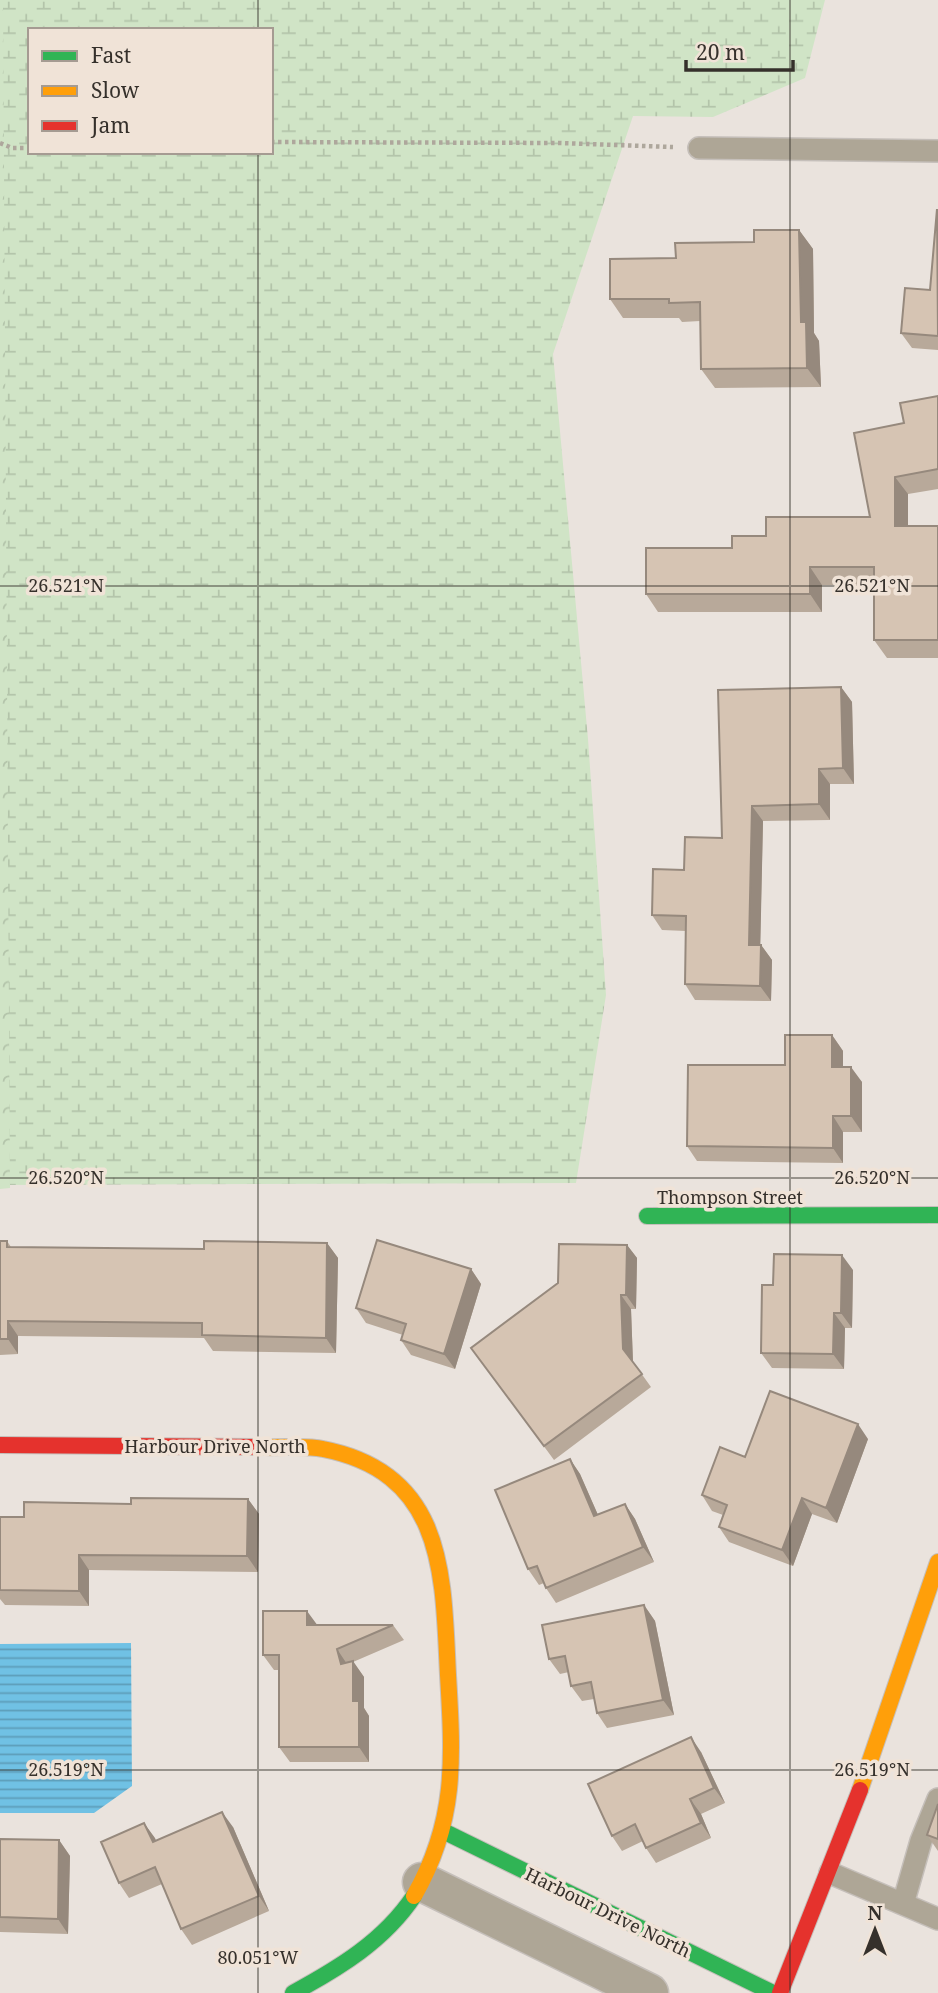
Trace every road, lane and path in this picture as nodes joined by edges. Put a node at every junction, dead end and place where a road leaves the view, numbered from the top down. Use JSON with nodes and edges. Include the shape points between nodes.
{"nodes":[{"id":1,"x":273,"y":142,"type":"edge"},
{"id":2,"x":0,"y":143,"type":"edge"},
{"id":3,"x":28,"y":148,"type":"edge"},
{"id":4,"x":699,"y":148,"type":"joint"},
{"id":5,"x":938,"y":151,"type":"edge"},
{"id":6,"x":938,"y":1215,"type":"edge"},
{"id":7,"x":648,"y":1216,"type":"dead end"},
{"id":8,"x":0,"y":1446,"type":"edge"},
{"id":9,"x":938,"y":1562,"type":"edge"},
{"id":10,"x":938,"y":1799,"type":"edge"},
{"id":11,"x":443,"y":1831,"type":"junction"},
{"id":12,"x":830,"y":1873,"type":"junction"},
{"id":13,"x":422,"y":1882,"type":"junction"},
{"id":14,"x":902,"y":1904,"type":"junction"},
{"id":15,"x":938,"y":1919,"type":"edge"},
{"id":16,"x":293,"y":1993,"type":"edge"},
{"id":17,"x":649,"y":1993,"type":"edge"},
{"id":18,"x":773,"y":1993,"type":"edge"},
{"id":19,"x":780,"y":1993,"type":"edge"}],
"edges":[{"from":1,"to":4,"type":"path"},
{"from":2,"to":3,"type":"path"},
{"from":4,"to":5,"type":"lane"},
{"from":6,"to":7,"type":"street","name":"Thompson Street"},
{"from":8,"to":11,"type":"street","name":"Harbour Drive North","via":[[321,1448],[359,1460],[392,1481],[425,1521],[442,1571],[453,1747]]},
{"from":9,"to":12,"type":"street"},
{"from":10,"to":14,"type":"lane"},
{"from":11,"to":13,"type":"street","name":"Harbour Drive North"},
{"from":11,"to":18,"type":"street","name":"Harbour Drive North"},
{"from":12,"to":14,"type":"lane"},
{"from":12,"to":19,"type":"street"},
{"from":13,"to":16,"type":"street","name":"Harbour Drive North","via":[[376,1940],[331,1973]]},
{"from":13,"to":17,"type":"street"},
{"from":14,"to":15,"type":"lane"}]}
